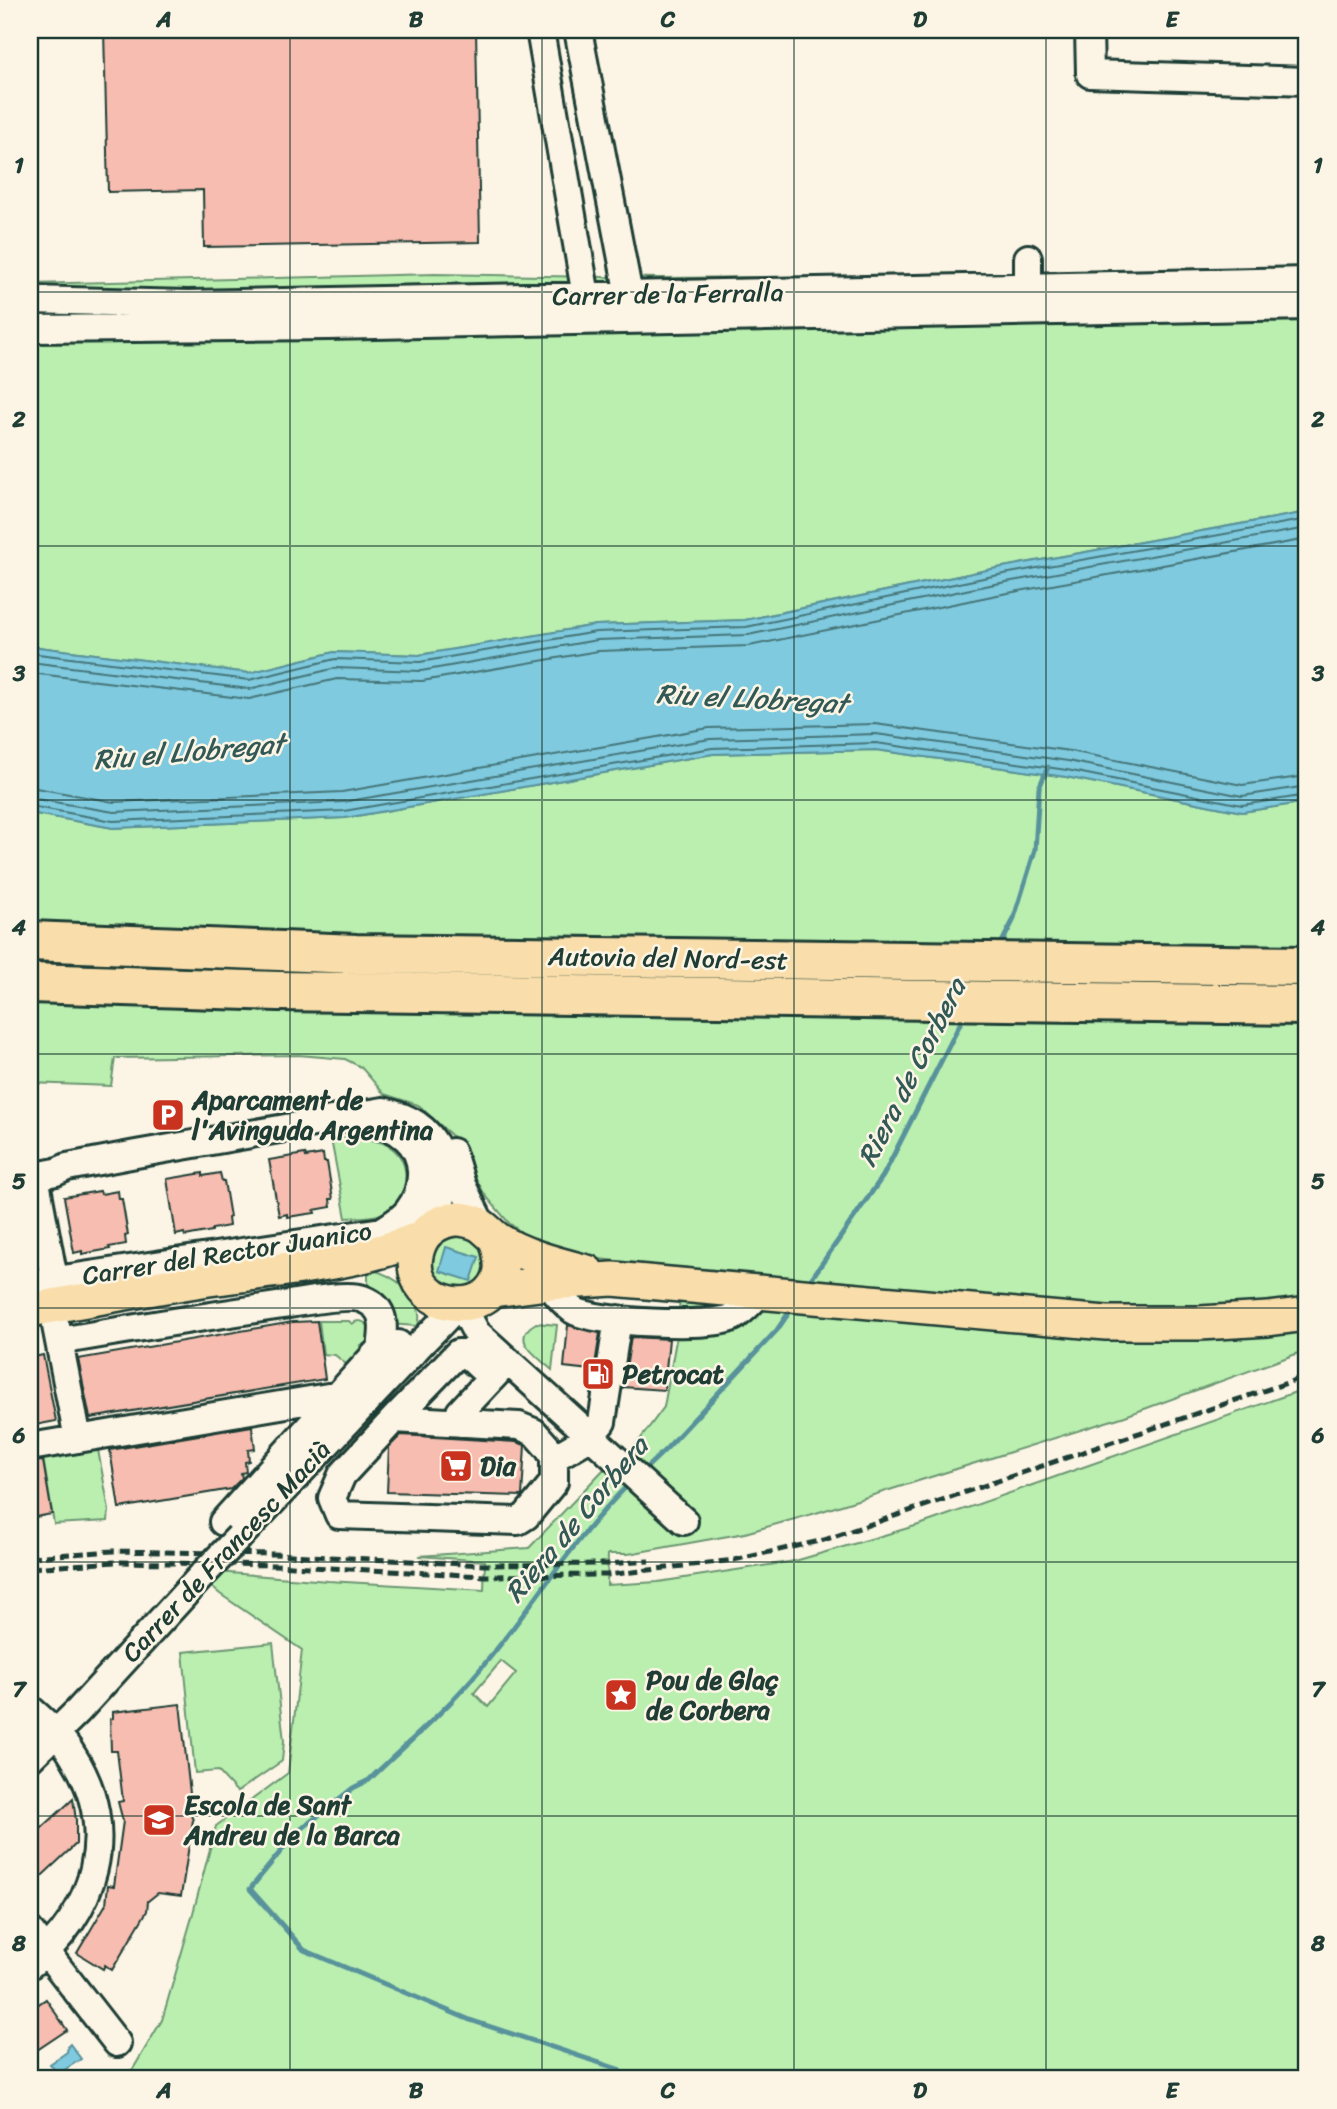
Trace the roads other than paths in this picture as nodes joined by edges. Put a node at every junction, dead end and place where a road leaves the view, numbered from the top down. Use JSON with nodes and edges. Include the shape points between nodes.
{"nodes":[{"id":1,"x":540,"y":30,"type":"edge"},
{"id":2,"x":578,"y":30,"type":"edge"},
{"id":3,"x":1089,"y":30,"type":"edge"},
{"id":4,"x":1307,"y":81,"type":"edge"},
{"id":5,"x":1028,"y":258,"type":"dead end"},
{"id":6,"x":1307,"y":281,"type":"edge"},
{"id":7,"x":1028,"y":299,"type":"junction"},
{"id":8,"x":30,"y":300,"type":"edge"},
{"id":9,"x":1307,"y":306,"type":"edge"},
{"id":10,"x":632,"y":307,"type":"junction"},
{"id":11,"x":587,"y":309,"type":"junction"},
{"id":12,"x":30,"y":329,"type":"edge"},
{"id":13,"x":30,"y":941,"type":"edge"},
{"id":14,"x":1307,"y":966,"type":"edge"},
{"id":15,"x":30,"y":983,"type":"edge"},
{"id":16,"x":1307,"y":1005,"type":"edge"},
{"id":17,"x":364,"y":1116,"type":"junction"},
{"id":18,"x":32,"y":1176,"type":"edge"},
{"id":19,"x":489,"y":1231,"type":"junction"},
{"id":20,"x":426,"y":1234,"type":"junction"},
{"id":21,"x":363,"y":1257,"type":"junction"},
{"id":22,"x":613,"y":1279,"type":"junction"},
{"id":23,"x":548,"y":1283,"type":"junction"},
{"id":24,"x":769,"y":1293,"type":"junction"},
{"id":25,"x":41,"y":1295,"type":"edge"},
{"id":26,"x":457,"y":1296,"type":"junction"},
{"id":27,"x":1307,"y":1314,"type":"edge"},
{"id":28,"x":618,"y":1319,"type":"junction"},
{"id":29,"x":424,"y":1339,"type":"junction"},
{"id":30,"x":59,"y":1341,"type":"junction"},
{"id":31,"x":381,"y":1348,"type":"junction"},
{"id":32,"x":499,"y":1363,"type":"junction"},
{"id":33,"x":340,"y":1395,"type":"junction"},
{"id":34,"x":394,"y":1419,"type":"junction"},
{"id":35,"x":460,"y":1423,"type":"junction"},
{"id":36,"x":590,"y":1437,"type":"junction"},
{"id":37,"x":78,"y":1439,"type":"junction"},
{"id":38,"x":30,"y":1447,"type":"edge"},
{"id":39,"x":554,"y":1458,"type":"junction"},
{"id":40,"x":684,"y":1521,"type":"dead end"},
{"id":41,"x":231,"y":1529,"type":"junction"},
{"id":42,"x":30,"y":1709,"type":"edge"},
{"id":43,"x":56,"y":1733,"type":"junction"},
{"id":44,"x":30,"y":1758,"type":"edge"},
{"id":45,"x":30,"y":1931,"type":"edge"},
{"id":46,"x":38,"y":1958,"type":"edge"},
{"id":47,"x":117,"y":2043,"type":"dead end"}],
"edges":[{"from":1,"to":11,"type":"street"},
{"from":2,"to":10,"type":"street"},
{"from":3,"to":4,"type":"street","via":[[1090,74]]},
{"from":5,"to":7,"type":"street"},
{"from":6,"to":7,"type":"street","name":"Carrer de la Ferralla"},
{"from":7,"to":9,"type":"street","name":"Carrer de la Ferralla"},
{"from":7,"to":10,"type":"street","name":"Carrer de la Ferralla"},
{"from":8,"to":11,"type":"street","name":"Carrer de la Ferralla"},
{"from":10,"to":11,"type":"street","name":"Carrer de la Ferralla"},
{"from":11,"to":12,"type":"street","name":"Carrer de la Ferralla","via":[[342,326]]},
{"from":13,"to":14,"type":"highway","name":"Autovia del Nord-est","via":[[356,954]]},
{"from":15,"to":16,"type":"highway","name":"Autovia del Nord-est","via":[[279,991]]},
{"from":17,"to":18,"type":"street"},
{"from":17,"to":19,"type":"street","via":[[369,1105],[388,1102],[431,1121],[452,1152],[462,1185]]},
{"from":17,"to":20,"type":"street","via":[[383,1111],[412,1121],[437,1145],[446,1166],[444,1186]]},
{"from":17,"to":25,"type":"street","name":"Carrer del Rector Juanico","via":[[405,1137],[420,1164],[422,1179],[409,1210],[382,1231]]},
{"from":18,"to":25,"type":"street"},
{"from":19,"to":20,"type":"main road","via":[[457,1219],[437,1224]]},
{"from":19,"to":22,"type":"main road","via":[[544,1260]]},
{"from":19,"to":26,"type":"main road","via":[[501,1256],[501,1269]]},
{"from":20,"to":21,"type":"main road","name":"Carrer del Rector Juanico"},
{"from":20,"to":26,"type":"main road","via":[[418,1245],[415,1269]]},
{"from":21,"to":25,"type":"main road","name":"Carrer del Rector Juanico","via":[[200,1280]]},
{"from":21,"to":26,"type":"main road","name":"Carrer del Rector Juanico"},
{"from":22,"to":23,"type":"main road"},
{"from":22,"to":24,"type":"main road"},
{"from":23,"to":26,"type":"main road"},
{"from":23,"to":28,"type":"street","via":[[575,1311]]},
{"from":24,"to":27,"type":"main road","via":[[1105,1323],[1200,1323]]},
{"from":24,"to":28,"type":"street","via":[[735,1317],[719,1322]]},
{"from":25,"to":30,"type":"street"},
{"from":26,"to":29,"type":"street","via":[[430,1319]]},
{"from":26,"to":32,"type":"street"},
{"from":28,"to":36,"type":"street","via":[[602,1422]]},
{"from":29,"to":31,"type":"street"},
{"from":29,"to":41,"type":"street","name":"Carrer de Francesc Macià"},
{"from":30,"to":31,"type":"street","via":[[316,1300],[361,1297],[383,1315]]},
{"from":30,"to":37,"type":"street"},
{"from":31,"to":33,"type":"street","name":"Carrer de Francesc Macià"},
{"from":32,"to":34,"type":"street","via":[[458,1353]]},
{"from":32,"to":35,"type":"street","via":[[460,1412]]},
{"from":32,"to":36,"type":"street"},
{"from":33,"to":37,"type":"street"},
{"from":33,"to":41,"type":"street","name":"Carrer de Francesc Macià"},
{"from":34,"to":35,"type":"street"},
{"from":34,"to":39,"type":"street","via":[[342,1475],[332,1498],[339,1515],[518,1521],[554,1482]]},
{"from":35,"to":39,"type":"street","via":[[519,1426],[534,1432]]},
{"from":36,"to":39,"type":"street"},
{"from":36,"to":40,"type":"street"},
{"from":37,"to":38,"type":"street"},
{"from":41,"to":43,"type":"street","name":"Carrer de Francesc Macià","bridge":true,"via":[[205,1572]]},
{"from":42,"to":43,"type":"street"},
{"from":43,"to":44,"type":"street","name":"Carrer de Francesc Macià"},
{"from":43,"to":46,"type":"street","via":[[86,1779],[97,1836],[86,1891],[69,1926]]},
{"from":45,"to":46,"type":"street"},
{"from":46,"to":47,"type":"street"}]}
